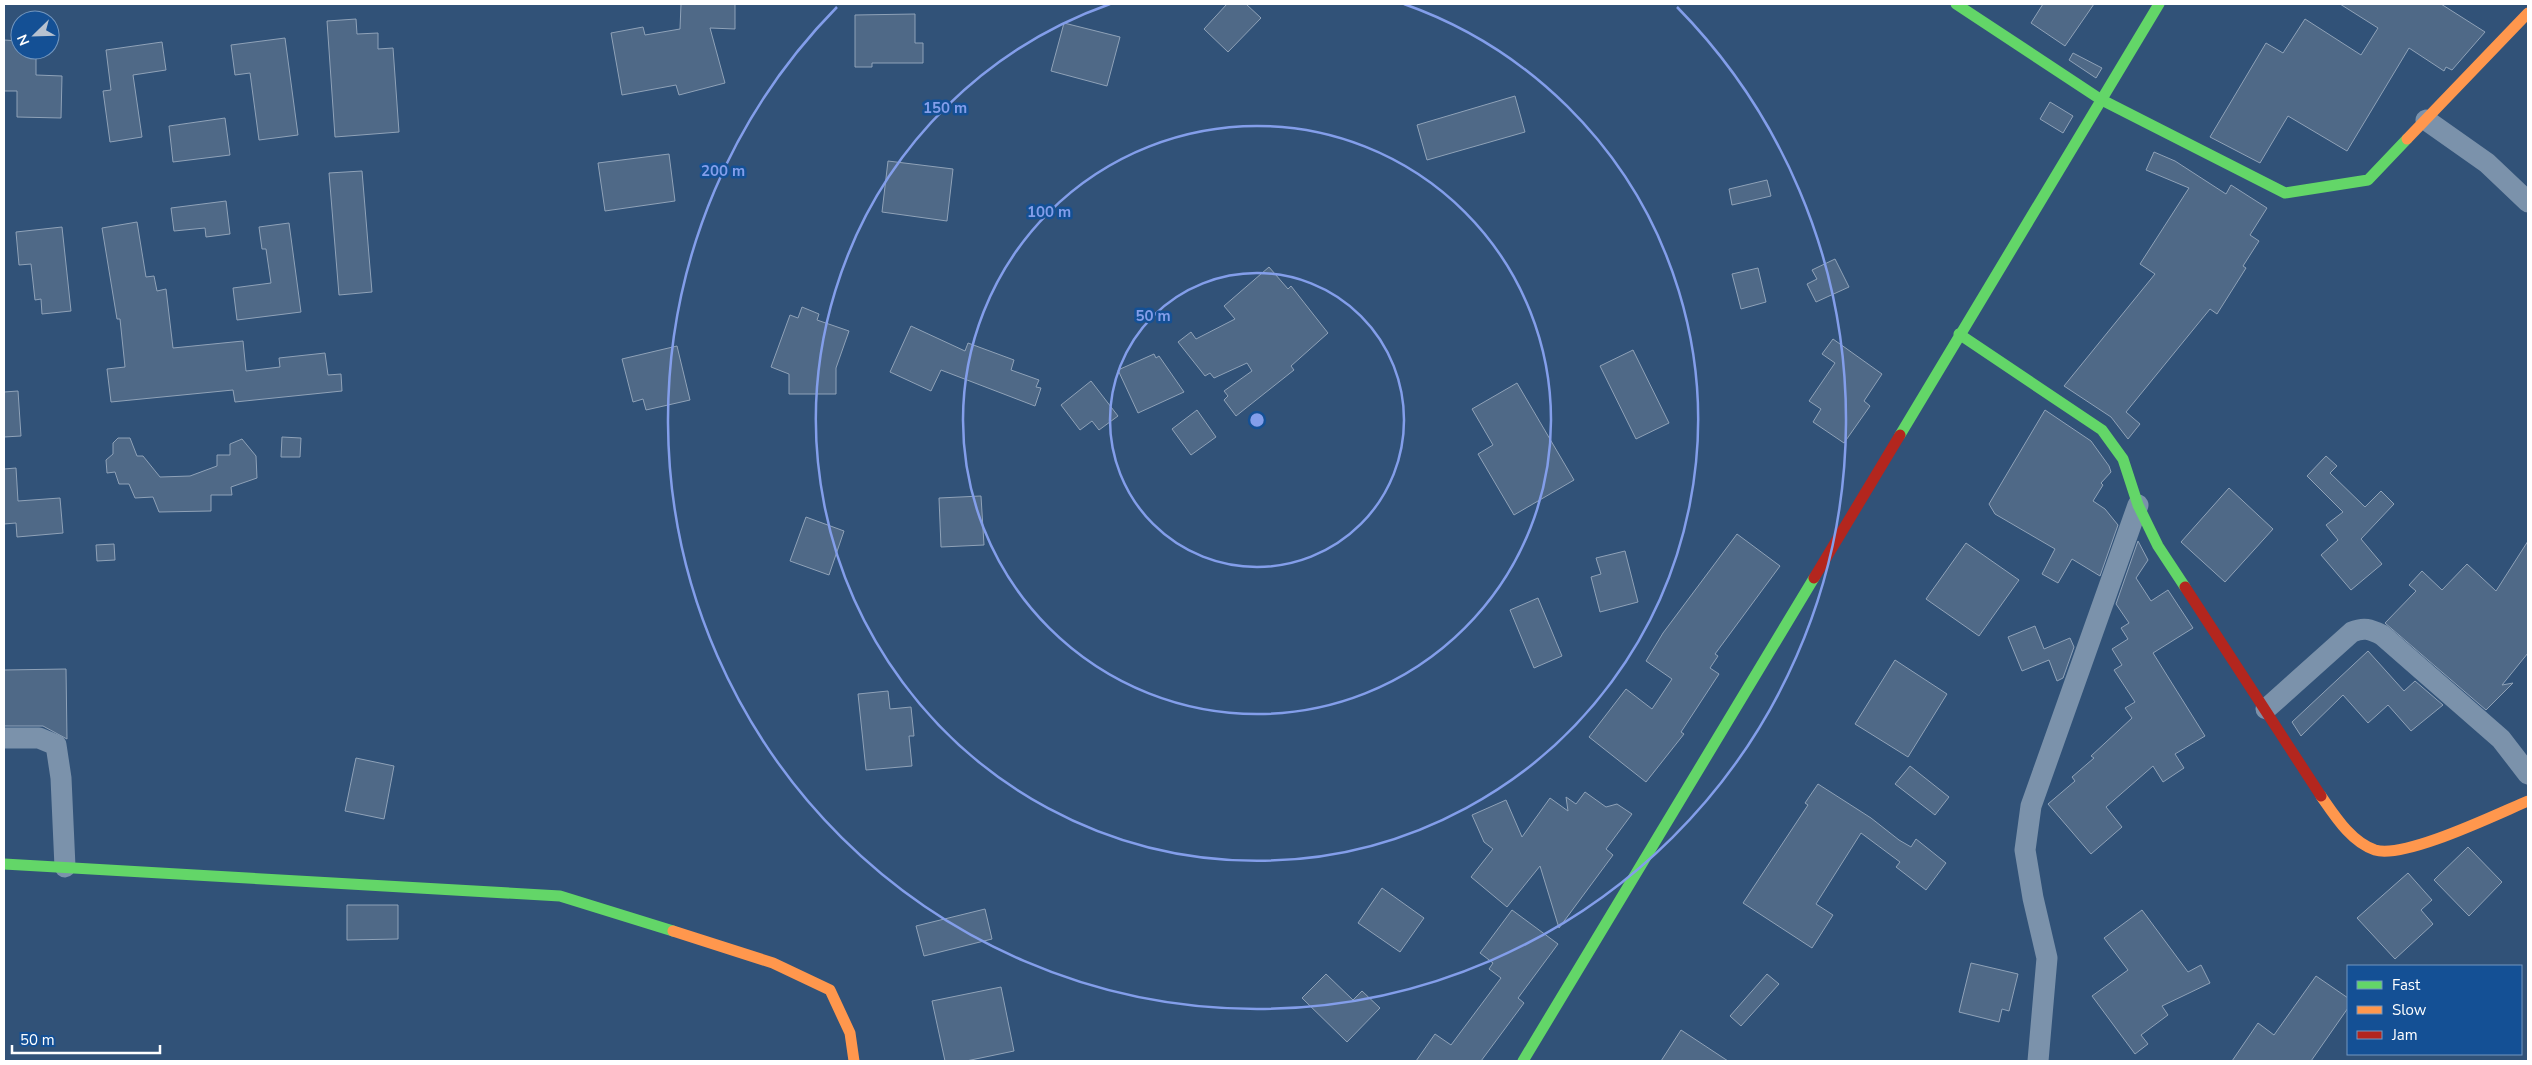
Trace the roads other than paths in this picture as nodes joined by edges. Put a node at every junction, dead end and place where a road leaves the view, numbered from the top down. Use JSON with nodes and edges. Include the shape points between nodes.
{"nodes":[{"id":1,"x":1956,"y":4,"type":"edge"},
{"id":2,"x":2158,"y":4,"type":"edge"},
{"id":3,"x":2528,"y":13,"type":"edge"},
{"id":4,"x":2100,"y":99,"type":"junction"},
{"id":5,"x":2426,"y":120,"type":"junction"},
{"id":6,"x":2528,"y":202,"type":"edge"},
{"id":7,"x":1959,"y":334,"type":"junction"},
{"id":8,"x":2138,"y":505,"type":"junction"},
{"id":9,"x":2266,"y":709,"type":"junction"},
{"id":10,"x":4,"y":738,"type":"edge"},
{"id":11,"x":2528,"y":774,"type":"edge"},
{"id":12,"x":2528,"y":801,"type":"edge"},
{"id":13,"x":4,"y":864,"type":"edge"},
{"id":14,"x":64,"y":868,"type":"junction"},
{"id":15,"x":854,"y":1061,"type":"edge"},
{"id":16,"x":1523,"y":1061,"type":"edge"},
{"id":17,"x":2038,"y":1061,"type":"edge"}],
"edges":[{"from":1,"to":4,"type":"street"},
{"from":2,"to":4,"type":"street"},
{"from":3,"to":5,"type":"street"},
{"from":4,"to":5,"type":"street","via":[[2285,193],[2368,180]]},
{"from":4,"to":7,"type":"street"},
{"from":5,"to":6,"type":"street","via":[[2487,163]]},
{"from":7,"to":8,"type":"street","via":[[2102,430],[2122,459]]},
{"from":7,"to":16,"type":"street"},
{"from":8,"to":9,"type":"street","via":[[2158,546]]},
{"from":8,"to":17,"type":"street","via":[[2031,806],[2025,850],[2047,958]]},
{"from":9,"to":11,"type":"street","via":[[2352,632],[2370,629],[2382,635],[2501,739]]},
{"from":9,"to":12,"type":"street","via":[[2337,820],[2359,841],[2379,851],[2409,848]]},
{"from":10,"to":14,"type":"street","via":[[39,738],[56,745],[61,778]]},
{"from":13,"to":14,"type":"street"},
{"from":14,"to":15,"type":"street","via":[[560,896],[773,963],[830,990],[850,1033]]}]}
